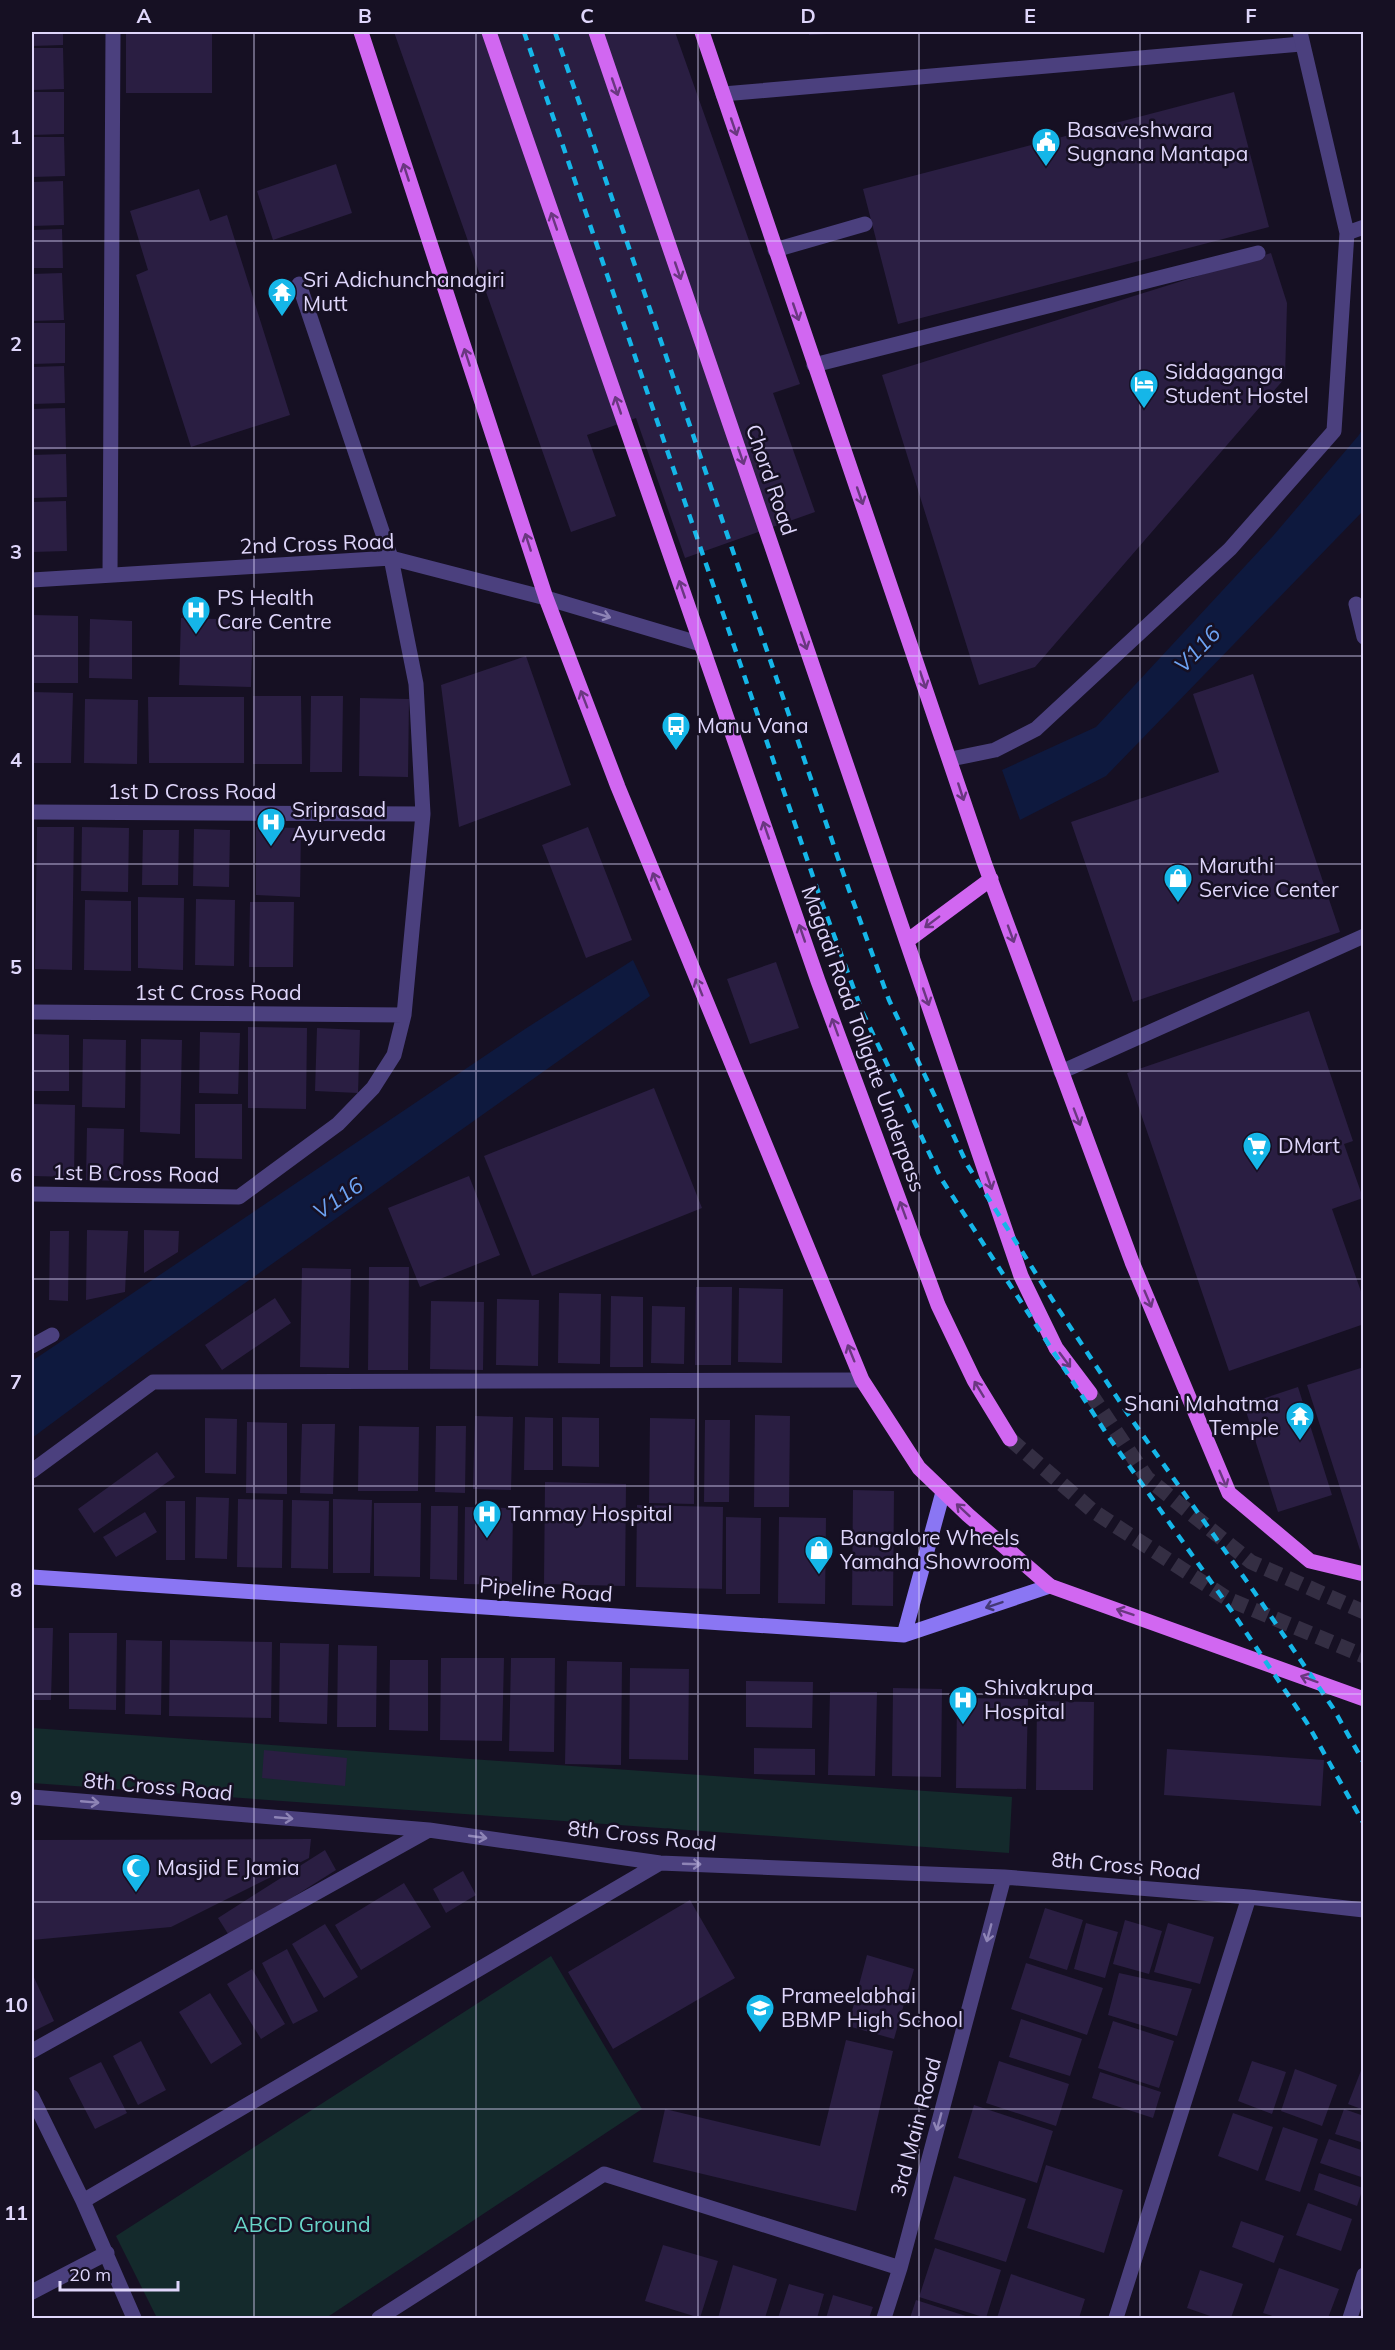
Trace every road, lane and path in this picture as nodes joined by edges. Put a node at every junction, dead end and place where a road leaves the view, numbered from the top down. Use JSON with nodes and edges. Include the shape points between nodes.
{"nodes":[{"id":1,"x":113,"y":32,"type":"edge"},
{"id":2,"x":361,"y":32,"type":"edge"},
{"id":3,"x":489,"y":32,"type":"edge"},
{"id":4,"x":596,"y":32,"type":"edge"},
{"id":5,"x":702,"y":32,"type":"edge"},
{"id":6,"x":1300,"y":38,"type":"edge"},
{"id":7,"x":723,"y":94,"type":"junction"},
{"id":8,"x":865,"y":224,"type":"dead end"},
{"id":9,"x":1364,"y":227,"type":"edge"},
{"id":10,"x":1347,"y":232,"type":"junction"},
{"id":11,"x":775,"y":250,"type":"junction"},
{"id":12,"x":1258,"y":253,"type":"dead end"},
{"id":13,"x":299,"y":284,"type":"dead end"},
{"id":14,"x":814,"y":365,"type":"junction"},
{"id":15,"x":391,"y":558,"type":"junction"},
{"id":16,"x":110,"y":575,"type":"junction"},
{"id":17,"x":32,"y":580,"type":"edge"},
{"id":18,"x":546,"y":598,"type":"junction"},
{"id":19,"x":1356,"y":604,"type":"dead end"},
{"id":20,"x":1364,"y":637,"type":"edge"},
{"id":21,"x":701,"y":644,"type":"junction"},
{"id":22,"x":951,"y":759,"type":"junction"},
{"id":23,"x":32,"y":812,"type":"edge"},
{"id":24,"x":423,"y":814,"type":"junction"},
{"id":25,"x":991,"y":879,"type":"junction"},
{"id":26,"x":1364,"y":936,"type":"edge"},
{"id":27,"x":907,"y":941,"type":"junction"},
{"id":28,"x":32,"y":1012,"type":"edge"},
{"id":29,"x":404,"y":1015,"type":"junction"},
{"id":30,"x":1061,"y":1072,"type":"junction"},
{"id":31,"x":32,"y":1194,"type":"edge"},
{"id":32,"x":52,"y":1335,"type":"dead end"},
{"id":33,"x":32,"y":1346,"type":"edge"},
{"id":34,"x":862,"y":1380,"type":"junction"},
{"id":35,"x":1090,"y":1394,"type":"tunnel mouth"},
{"id":36,"x":1010,"y":1439,"type":"tunnel mouth"},
{"id":37,"x":32,"y":1471,"type":"edge"},
{"id":38,"x":944,"y":1492,"type":"junction"},
{"id":39,"x":1364,"y":1574,"type":"edge"},
{"id":40,"x":32,"y":1577,"type":"edge"},
{"id":41,"x":1050,"y":1586,"type":"junction"},
{"id":42,"x":904,"y":1635,"type":"junction"},
{"id":43,"x":1364,"y":1699,"type":"edge"},
{"id":44,"x":32,"y":1797,"type":"edge"},
{"id":45,"x":429,"y":1830,"type":"junction"},
{"id":46,"x":660,"y":1863,"type":"junction"},
{"id":47,"x":1004,"y":1877,"type":"junction"},
{"id":48,"x":1249,"y":1897,"type":"junction"},
{"id":49,"x":1364,"y":1910,"type":"edge"},
{"id":50,"x":32,"y":2051,"type":"edge"},
{"id":51,"x":32,"y":2097,"type":"edge"},
{"id":52,"x":83,"y":2201,"type":"junction"},
{"id":53,"x":107,"y":2253,"type":"junction"},
{"id":54,"x":900,"y":2268,"type":"junction"},
{"id":55,"x":1364,"y":2275,"type":"edge"},
{"id":56,"x":32,"y":2292,"type":"edge"},
{"id":57,"x":134,"y":2319,"type":"edge"},
{"id":58,"x":379,"y":2319,"type":"edge"},
{"id":59,"x":884,"y":2319,"type":"edge"},
{"id":60,"x":1116,"y":2319,"type":"edge"},
{"id":61,"x":1350,"y":2319,"type":"edge"}],
"edges":[{"from":1,"to":16,"type":"street"},
{"from":18,"to":2,"type":"main road","one_way":true},
{"from":21,"to":3,"type":"main road","one_way":true},
{"from":4,"to":27,"type":"main road","name":"Chord Road","one_way":true},
{"from":5,"to":7,"type":"main road"},
{"from":6,"to":7,"type":"street"},
{"from":6,"to":10,"type":"street"},
{"from":7,"to":11,"type":"main road","one_way":true},
{"from":8,"to":11,"type":"street"},
{"from":9,"to":10,"type":"street"},
{"from":10,"to":22,"type":"street","via":[[1334,431],[1230,549],[1036,729],[995,750]]},
{"from":11,"to":14,"type":"main road","one_way":true},
{"from":12,"to":14,"type":"street"},
{"from":13,"to":15,"type":"street"},
{"from":14,"to":22,"type":"main road","one_way":true},
{"from":15,"to":16,"type":"street","name":"2nd Cross Road"},
{"from":15,"to":18,"type":"street","name":"2nd Cross Road"},
{"from":15,"to":24,"type":"street","via":[[416,684]]},
{"from":16,"to":17,"type":"street","name":"2nd Cross Road"},
{"from":18,"to":21,"type":"street","name":"2nd Cross Road","one_way":true},
{"from":34,"to":18,"type":"main road","one_way":true,"via":[[618,787]]},
{"from":19,"to":20,"type":"street"},
{"from":36,"to":21,"type":"main road","name":"Magadi Road Tollgate Underpass","one_way":true,"via":[[974,1380],[938,1305],[818,981]]},
{"from":22,"to":25,"type":"main road","one_way":true},
{"from":23,"to":24,"type":"street","name":"1st D Cross Road"},
{"from":24,"to":29,"type":"street"},
{"from":25,"to":27,"type":"main road","one_way":true},
{"from":25,"to":30,"type":"main road","one_way":true},
{"from":26,"to":30,"type":"street"},
{"from":27,"to":35,"type":"main road","one_way":true,"via":[[1021,1276],[1056,1348]]},
{"from":28,"to":29,"type":"street","name":"1st C Cross Road"},
{"from":29,"to":31,"type":"street","name":"1st B Cross Road","via":[[394,1055],[373,1088],[338,1124],[239,1197]]},
{"from":30,"to":39,"type":"main road","one_way":true,"via":[[1132,1262],[1228,1493],[1310,1561]]},
{"from":32,"to":33,"type":"street"},
{"from":34,"to":37,"type":"street","via":[[153,1382]]},
{"from":34,"to":38,"type":"main road","via":[[919,1468]]},
{"from":41,"to":38,"type":"main road","one_way":true},
{"from":38,"to":42,"type":"main road"},
{"from":40,"to":42,"type":"main road","name":"Pipeline Road"},
{"from":41,"to":42,"type":"main road","name":"Pipeline Road","one_way":true},
{"from":43,"to":41,"type":"main road","one_way":true},
{"from":44,"to":45,"type":"street","name":"8th Cross Road","one_way":true},
{"from":45,"to":46,"type":"street","name":"8th Cross Road","one_way":true},
{"from":45,"to":50,"type":"street"},
{"from":46,"to":47,"type":"street","name":"8th Cross Road","one_way":true},
{"from":46,"to":52,"type":"street"},
{"from":47,"to":48,"type":"street","name":"8th Cross Road"},
{"from":47,"to":54,"type":"street","name":"3rd Main Road","one_way":true},
{"from":48,"to":49,"type":"street","name":"8th Cross Road"},
{"from":48,"to":60,"type":"street"},
{"from":51,"to":52,"type":"street"},
{"from":52,"to":53,"type":"street"},
{"from":53,"to":56,"type":"street"},
{"from":53,"to":57,"type":"street"},
{"from":54,"to":58,"type":"street","via":[[604,2174]]},
{"from":54,"to":59,"type":"street","name":"3rd Main Road"},
{"from":55,"to":61,"type":"street"}]}
